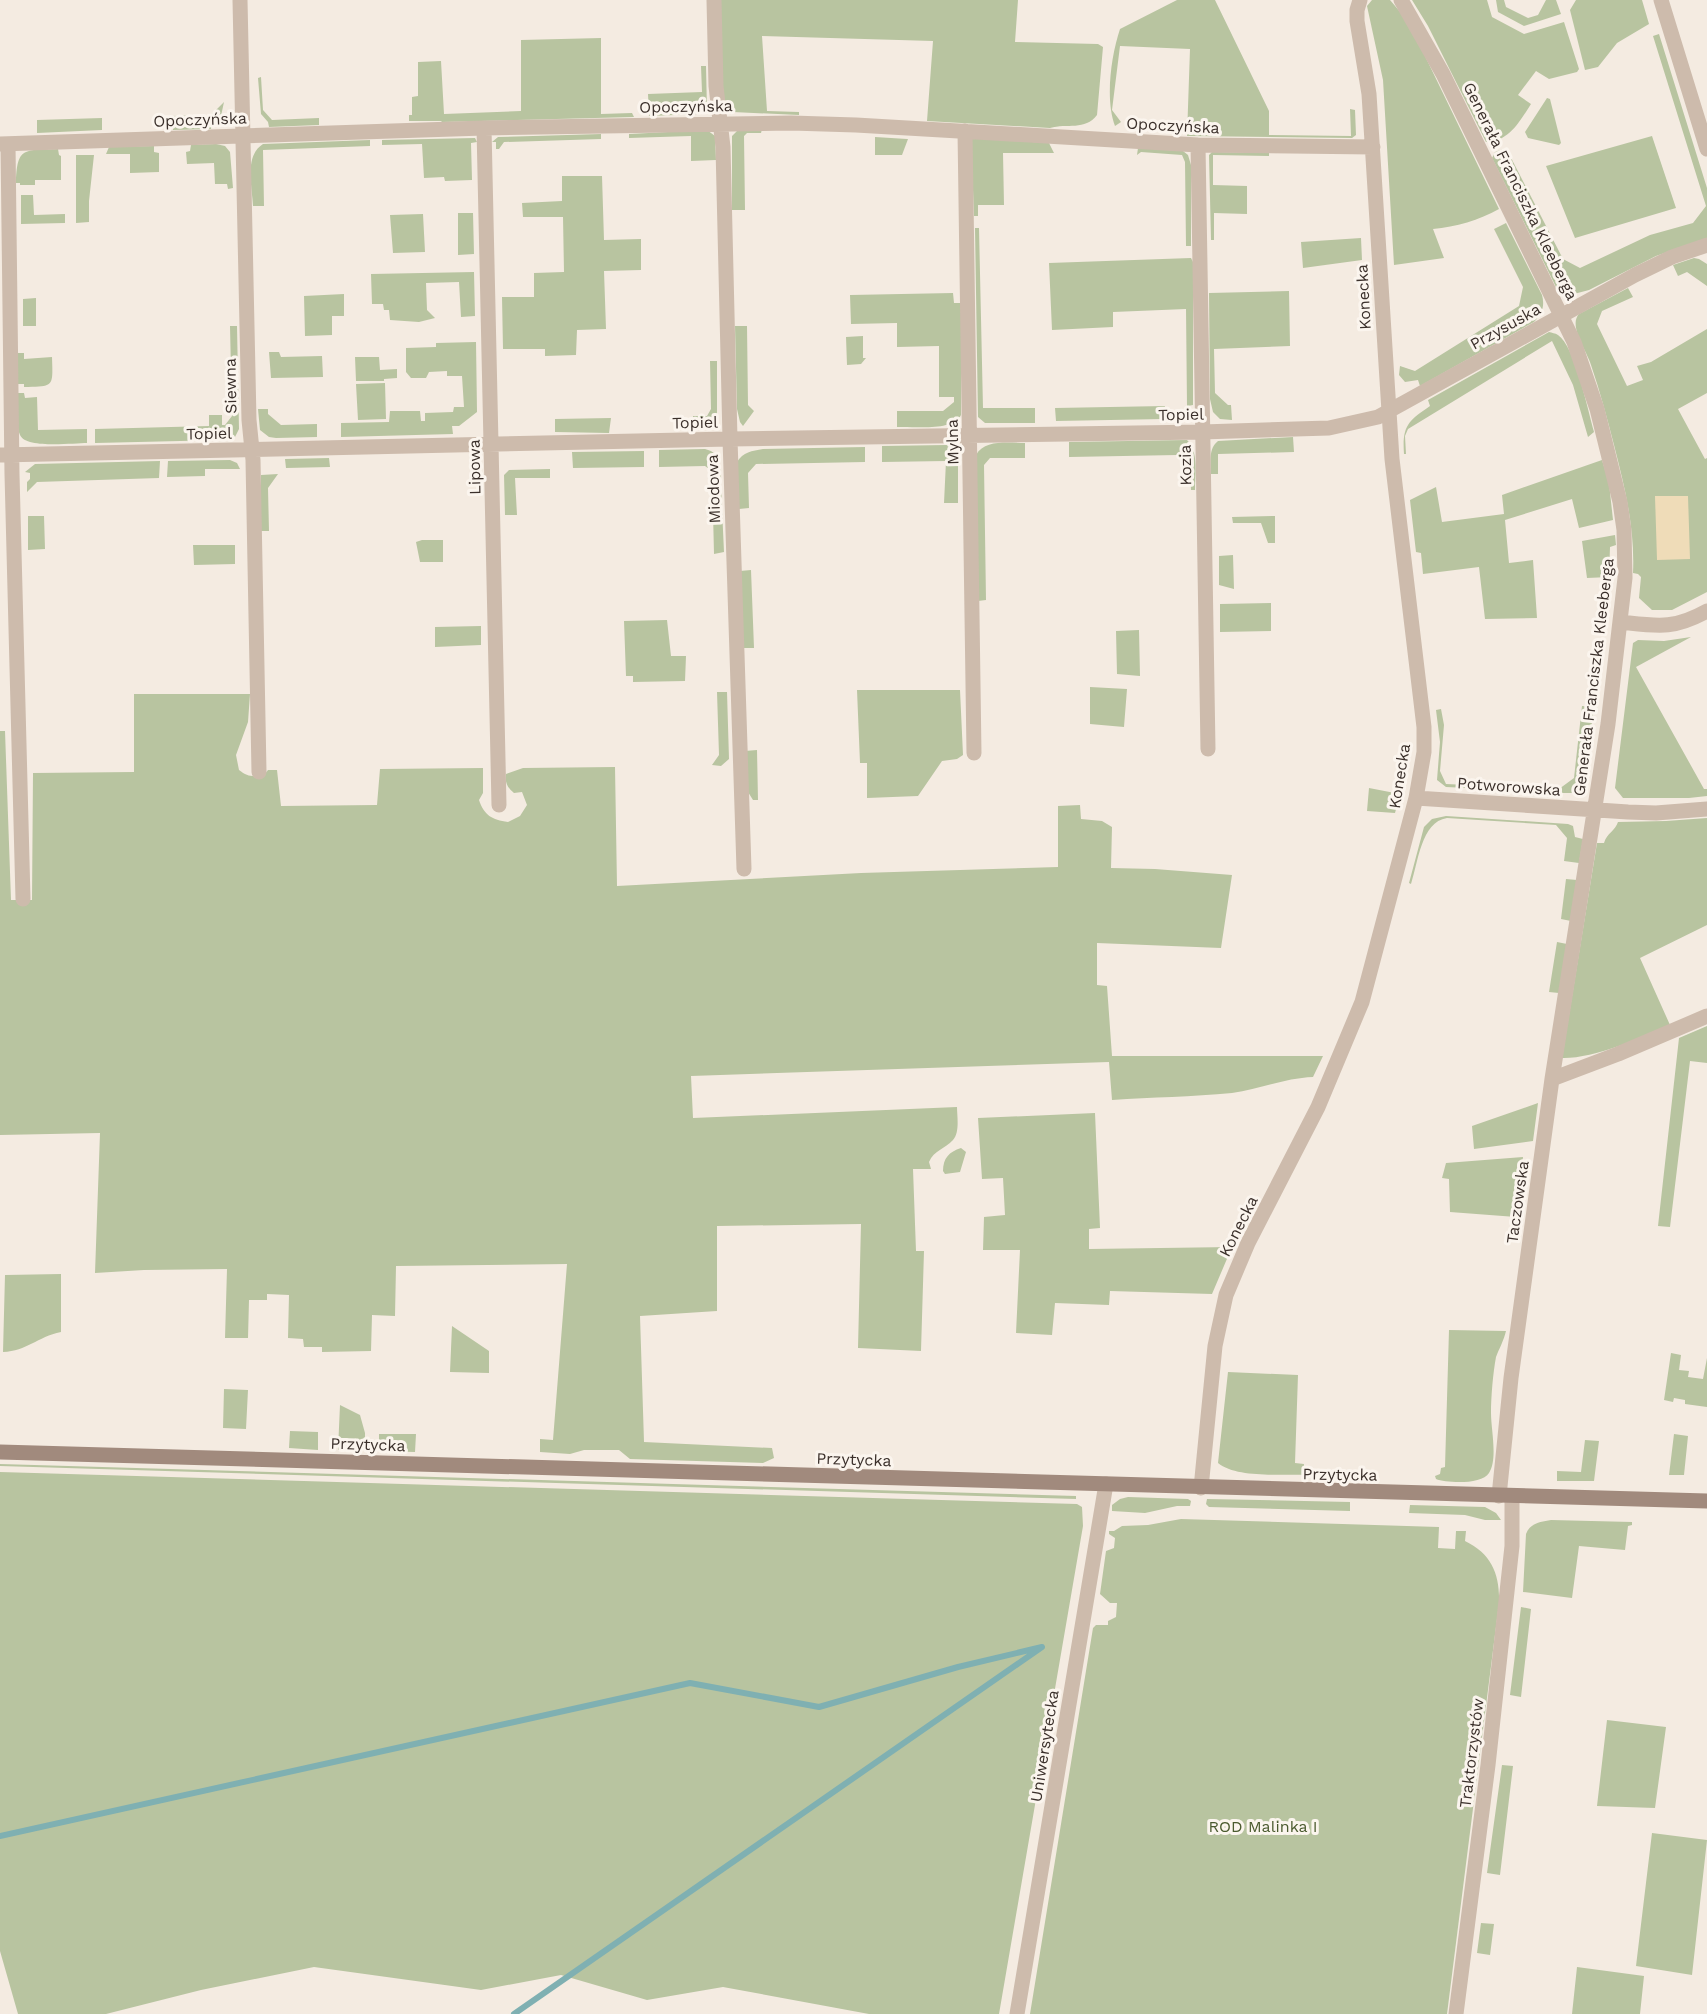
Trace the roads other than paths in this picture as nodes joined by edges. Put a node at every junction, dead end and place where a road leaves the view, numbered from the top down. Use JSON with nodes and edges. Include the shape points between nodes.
{"nodes":[{"id":1,"x":240,"y":0,"type":"edge"},
{"id":2,"x":714,"y":0,"type":"edge"},
{"id":3,"x":1360,"y":0,"type":"edge"},
{"id":4,"x":1401,"y":0,"type":"edge"},
{"id":5,"x":1660,"y":0,"type":"edge"},
{"id":6,"x":720,"y":123,"type":"junction"},
{"id":7,"x":484,"y":128,"type":"junction"},
{"id":8,"x":965,"y":131,"type":"junction"},
{"id":9,"x":244,"y":136,"type":"junction"},
{"id":10,"x":4,"y":144,"type":"edge"},
{"id":11,"x":1198,"y":145,"type":"junction"},
{"id":12,"x":1373,"y":147,"type":"junction"},
{"id":13,"x":1707,"y":149,"type":"edge"},
{"id":14,"x":1707,"y":245,"type":"edge"},
{"id":15,"x":1561,"y":316,"type":"junction"},
{"id":16,"x":1388,"y":412,"type":"junction"},
{"id":17,"x":1202,"y":432,"type":"junction"},
{"id":18,"x":970,"y":436,"type":"junction"},
{"id":19,"x":730,"y":439,"type":"junction"},
{"id":20,"x":492,"y":444,"type":"junction"},
{"id":21,"x":252,"y":450,"type":"junction"},
{"id":22,"x":6,"y":454,"type":"edge"},
{"id":23,"x":1707,"y":611,"type":"edge"},
{"id":24,"x":1620,"y":622,"type":"junction"},
{"id":25,"x":1208,"y":748,"type":"dead end"},
{"id":26,"x":974,"y":753,"type":"dead end"},
{"id":27,"x":259,"y":772,"type":"dead end"},
{"id":28,"x":1416,"y":798,"type":"junction"},
{"id":29,"x":499,"y":805,"type":"dead end"},
{"id":30,"x":1707,"y":809,"type":"edge"},
{"id":31,"x":1595,"y":810,"type":"junction"},
{"id":32,"x":744,"y":869,"type":"dead end"},
{"id":33,"x":23,"y":899,"type":"dead end"},
{"id":34,"x":1707,"y":1016,"type":"edge"},
{"id":35,"x":1552,"y":1080,"type":"junction"},
{"id":36,"x":0,"y":1452,"type":"edge"},
{"id":37,"x":1106,"y":1484,"type":"junction"},
{"id":38,"x":1201,"y":1488,"type":"junction"},
{"id":39,"x":1506,"y":1496,"type":"junction"},
{"id":40,"x":1707,"y":1501,"type":"edge"},
{"id":41,"x":1017,"y":2014,"type":"edge"},
{"id":42,"x":1456,"y":2014,"type":"edge"}],
"edges":[{"from":1,"to":9,"type":"street","name":"Siewna"},
{"from":2,"to":6,"type":"street","name":"Miodowa"},
{"from":3,"to":12,"type":"street","name":"Konecka","via":[[1357,21]]},
{"from":4,"to":15,"type":"street","name":"Generała Franciszka Kleeberga","via":[[1443,74]]},
{"from":5,"to":13,"type":"street"},
{"from":6,"to":7,"type":"street","name":"Opoczyńska"},
{"from":6,"to":8,"type":"street","name":"Opoczyńska"},
{"from":6,"to":19,"type":"street","name":"Miodowa"},
{"from":7,"to":9,"type":"street","name":"Opoczyńska"},
{"from":7,"to":20,"type":"street","name":"Lipowa"},
{"from":8,"to":11,"type":"street","name":"Opoczyńska"},
{"from":8,"to":18,"type":"street","name":"Mylna"},
{"from":9,"to":10,"type":"street","name":"Opoczyńska"},
{"from":9,"to":21,"type":"street","name":"Siewna"},
{"from":10,"to":22,"type":"street"},
{"from":11,"to":12,"type":"street","name":"Opoczyńska"},
{"from":11,"to":17,"type":"street","name":"Kozia"},
{"from":12,"to":16,"type":"street","name":"Konecka"},
{"from":14,"to":15,"type":"street","name":"Przysuska","via":[[1635,274]]},
{"from":15,"to":16,"type":"street","name":"Przysuska"},
{"from":15,"to":24,"type":"street","name":"Generała Franciszka Kleeberga","via":[[1583,363],[1620,502],[1626,557]]},
{"from":16,"to":17,"type":"street","name":"Topiel","via":[[1329,428]]},
{"from":16,"to":28,"type":"street","name":"Konecka","via":[[1424,727]]},
{"from":17,"to":18,"type":"street","name":"Topiel"},
{"from":17,"to":25,"type":"street","name":"Kozia"},
{"from":18,"to":19,"type":"street","name":"Topiel"},
{"from":18,"to":26,"type":"street","name":"Mylna"},
{"from":19,"to":20,"type":"street","name":"Topiel"},
{"from":19,"to":32,"type":"street","name":"Miodowa"},
{"from":20,"to":21,"type":"street","name":"Topiel"},
{"from":20,"to":29,"type":"street","name":"Lipowa"},
{"from":21,"to":22,"type":"street","name":"Topiel"},
{"from":21,"to":27,"type":"street","name":"Siewna"},
{"from":22,"to":33,"type":"street"},
{"from":23,"to":24,"type":"street","via":[[1669,626]]},
{"from":24,"to":31,"type":"street","name":"Generała Franciszka Kleeberga"},
{"from":28,"to":31,"type":"street","name":"Potworowska"},
{"from":28,"to":38,"type":"street","name":"Konecka","via":[[1350,1034],[1226,1295],[1215,1346]]},
{"from":30,"to":31,"type":"street","name":"Potworowska","via":[[1656,813]]},
{"from":31,"to":35,"type":"street","name":"Generała Franciszka Kleeberga"},
{"from":34,"to":35,"type":"street"},
{"from":35,"to":39,"type":"street","name":"Taczowska","via":[[1511,1378]]},
{"from":36,"to":37,"type":"main road","name":"Przytycka"},
{"from":37,"to":38,"type":"main road","name":"Przytycka"},
{"from":37,"to":41,"type":"street","name":"Uniwersytecka"},
{"from":38,"to":39,"type":"main road","name":"Przytycka"},
{"from":39,"to":40,"type":"main road","name":"Przytycka"},
{"from":39,"to":42,"type":"street","name":"Traktorzystów","via":[[1512,1546]]}]}
